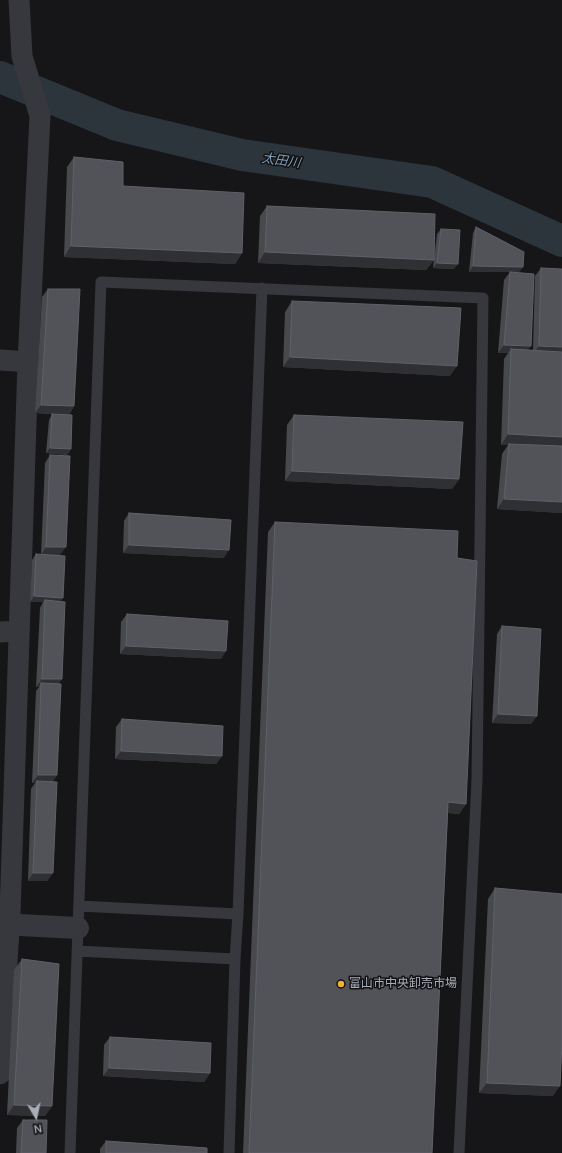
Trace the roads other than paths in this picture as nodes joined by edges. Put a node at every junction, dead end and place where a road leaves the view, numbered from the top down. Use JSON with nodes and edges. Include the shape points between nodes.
{"nodes":[{"id":1,"x":19,"y":0,"type":"edge"},
{"id":2,"x":262,"y":288,"type":"junction"},
{"id":3,"x":0,"y":360,"type":"edge"},
{"id":4,"x":28,"y":362,"type":"junction"},
{"id":5,"x":9,"y":631,"type":"edge"},
{"id":6,"x":79,"y":906,"type":"junction"},
{"id":7,"x":238,"y":914,"type":"junction"},
{"id":8,"x":5,"y":924,"type":"edge"},
{"id":9,"x":78,"y":928,"type":"junction"},
{"id":10,"x":77,"y":951,"type":"junction"},
{"id":11,"x":235,"y":959,"type":"junction"},
{"id":12,"x":0,"y":1074,"type":"edge"},
{"id":13,"x":70,"y":1153,"type":"edge"},
{"id":14,"x":229,"y":1153,"type":"edge"},
{"id":15,"x":459,"y":1153,"type":"edge"}],
"edges":[{"from":1,"to":4,"type":"street","via":[[22,56],[40,116]]},
{"from":2,"to":6,"type":"lane","via":[[101,282]]},
{"from":2,"to":7,"type":"lane"},
{"from":2,"to":15,"type":"lane","via":[[483,298],[477,780]]},
{"from":3,"to":4,"type":"street"},
{"from":4,"to":5,"type":"street"},
{"from":5,"to":8,"type":"street"},
{"from":6,"to":7,"type":"lane"},
{"from":6,"to":9,"type":"lane"},
{"from":7,"to":11,"type":"lane"},
{"from":8,"to":9,"type":"street"},
{"from":8,"to":12,"type":"street"},
{"from":9,"to":10,"type":"lane"},
{"from":10,"to":11,"type":"lane"},
{"from":10,"to":13,"type":"lane"},
{"from":11,"to":14,"type":"lane"}]}
